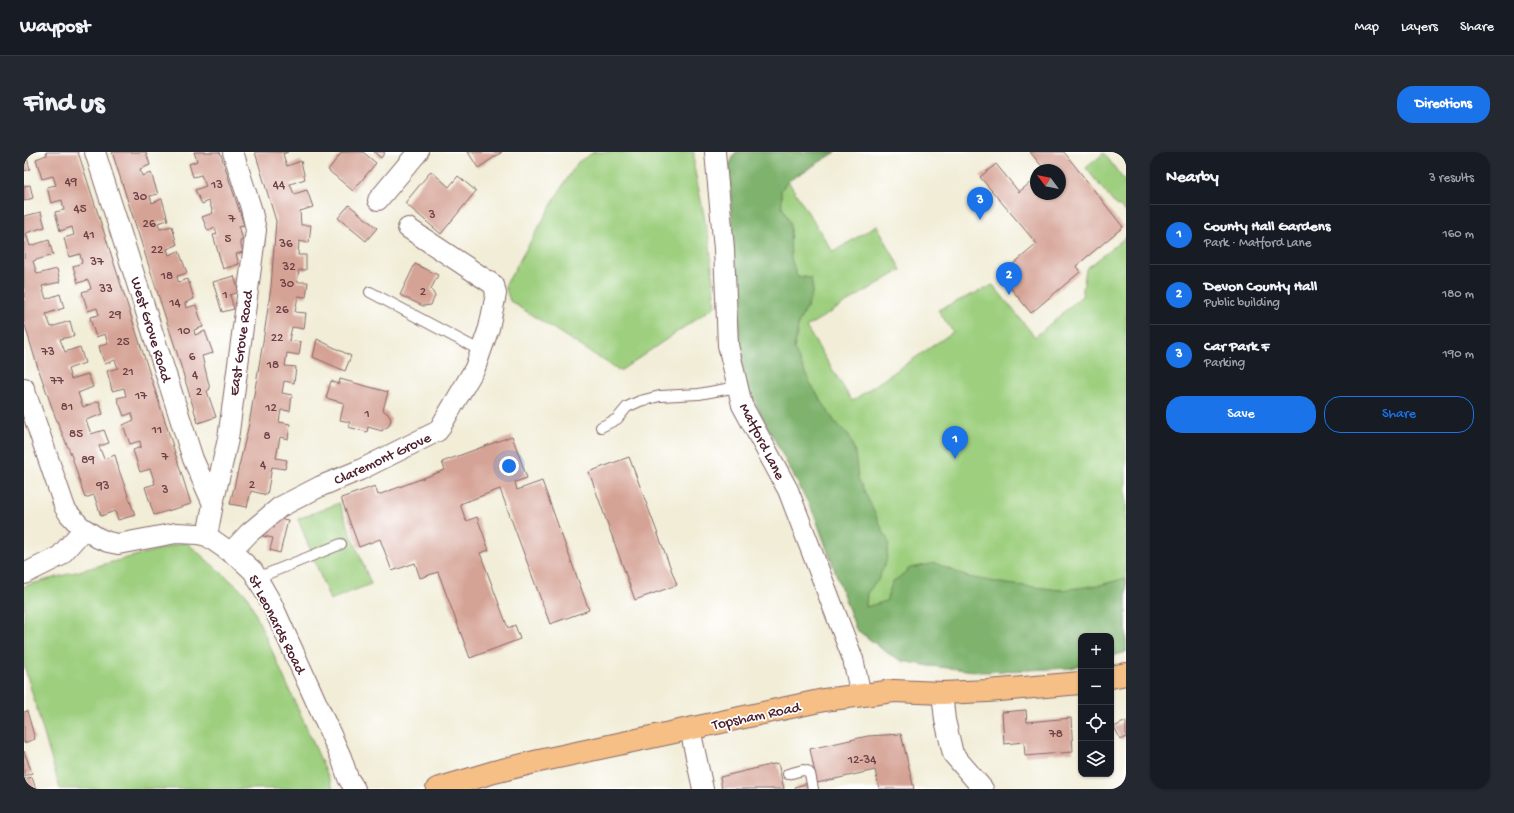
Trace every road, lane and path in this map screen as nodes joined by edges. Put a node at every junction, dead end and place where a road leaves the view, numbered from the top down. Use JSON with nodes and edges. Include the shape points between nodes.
{"nodes":[{"id":1,"x":96,"y":152,"type":"edge"},
{"id":2,"x":233,"y":152,"type":"edge"},
{"id":3,"x":418,"y":152,"type":"edge"},
{"id":4,"x":715,"y":152,"type":"edge"},
{"id":5,"x":378,"y":200,"type":"dead end"},
{"id":6,"x":408,"y":228,"type":"dead end"},
{"id":7,"x":370,"y":292,"type":"dead end"},
{"id":8,"x":481,"y":351,"type":"junction"},
{"id":9,"x":737,"y":387,"type":"junction"},
{"id":10,"x":24,"y":388,"type":"edge"},
{"id":11,"x":601,"y":426,"type":"dead end"},
{"id":12,"x":213,"y":504,"type":"junction"},
{"id":13,"x":84,"y":529,"type":"junction"},
{"id":14,"x":207,"y":536,"type":"junction"},
{"id":15,"x":341,"y":544,"type":"dead end"},
{"id":16,"x":231,"y":552,"type":"junction"},
{"id":17,"x":24,"y":574,"type":"edge"},
{"id":18,"x":257,"y":578,"type":"junction"},
{"id":19,"x":1126,"y":674,"type":"edge"},
{"id":20,"x":1114,"y":676,"type":"edge"},
{"id":21,"x":1078,"y":683,"type":"edge"},
{"id":22,"x":942,"y":693,"type":"junction"},
{"id":23,"x":861,"y":695,"type":"junction"},
{"id":24,"x":690,"y":729,"type":"junction"},
{"id":25,"x":788,"y":774,"type":"dead end"},
{"id":26,"x":356,"y":789,"type":"edge"},
{"id":27,"x":437,"y":789,"type":"edge"},
{"id":28,"x":703,"y":789,"type":"edge"},
{"id":29,"x":813,"y":789,"type":"edge"},
{"id":30,"x":983,"y":789,"type":"edge"}],
"edges":[{"from":1,"to":12,"type":"street","name":"West Grove Road","via":[[192,459]]},
{"from":2,"to":12,"type":"street","name":"East Grove Road","via":[[256,230],[228,440]]},
{"from":3,"to":5,"type":"street"},
{"from":4,"to":9,"type":"street","name":"Matford Lane","via":[[724,249],[728,344]]},
{"from":6,"to":8,"type":"street","name":"Claremont Grove","via":[[494,285],[496,294]]},
{"from":7,"to":8,"type":"lane"},
{"from":8,"to":16,"type":"street","name":"Claremont Grove","via":[[475,368],[438,432],[280,507]]},
{"from":9,"to":11,"type":"lane","via":[[699,394],[660,396],[640,401],[627,407],[617,419]]},
{"from":9,"to":23,"type":"street","name":"Matford Lane","via":[[742,405],[788,490],[854,659]]},
{"from":10,"to":13,"type":"street","name":"St Leonards Road","via":[[65,508],[74,521]]},
{"from":12,"to":14,"type":"street","name":"East Grove Road"},
{"from":13,"to":14,"type":"street","name":"St Leonards Road","via":[[98,538],[118,544],[176,533]]},
{"from":13,"to":17,"type":"street","via":[[60,556]]},
{"from":14,"to":16,"type":"street","name":"St Leonards Road"},
{"from":15,"to":18,"type":"lane"},
{"from":16,"to":18,"type":"street","name":"St Leonards Road","via":[[253,571]]},
{"from":18,"to":26,"type":"street","name":"St Leonards Road","via":[[272,604],[342,757],[348,778]]},
{"from":19,"to":20,"type":"main road"},
{"from":21,"to":22,"type":"main road","name":"Topsham Road"},
{"from":22,"to":23,"type":"main road","name":"Topsham Road","via":[[894,691]]},
{"from":22,"to":30,"type":"street","via":[[953,754]]},
{"from":23,"to":24,"type":"main road","name":"Topsham Road","via":[[824,700]]},
{"from":24,"to":27,"type":"main road","name":"Topsham Road","via":[[494,772]]},
{"from":24,"to":28,"type":"street"},
{"from":25,"to":29,"type":"lane","via":[[807,771]]}]}
